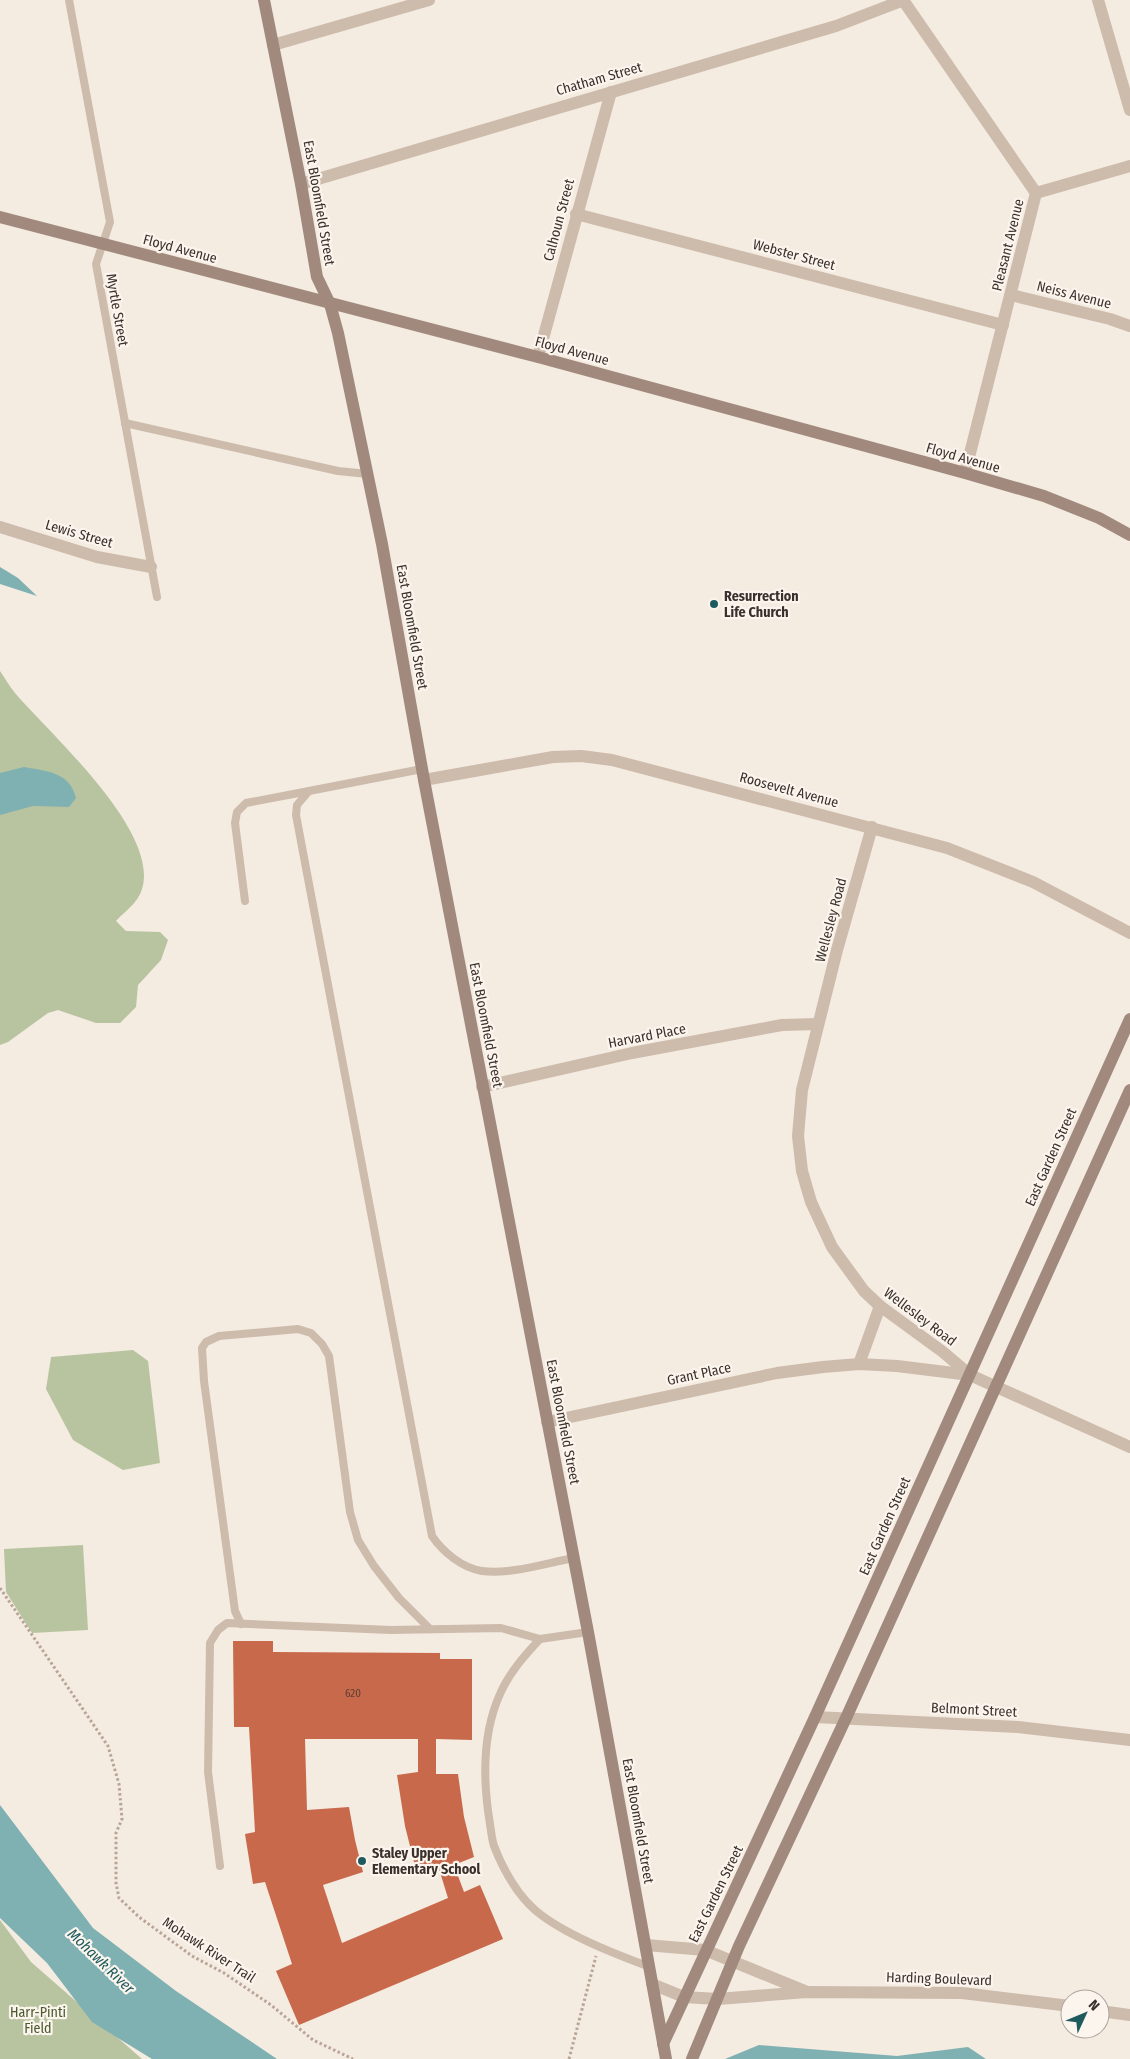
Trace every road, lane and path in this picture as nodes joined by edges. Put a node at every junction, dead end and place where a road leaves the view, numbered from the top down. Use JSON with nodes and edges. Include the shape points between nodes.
{"nodes":[{"id":1,"x":69,"y":0,"type":"edge"},
{"id":2,"x":264,"y":0,"type":"edge"},
{"id":3,"x":429,"y":0,"type":"edge"},
{"id":4,"x":904,"y":0,"type":"edge"},
{"id":5,"x":1098,"y":0,"type":"edge"},
{"id":6,"x":273,"y":45,"type":"junction"},
{"id":7,"x":610,"y":92,"type":"junction"},
{"id":8,"x":1130,"y":110,"type":"edge"},
{"id":9,"x":1130,"y":166,"type":"edge"},
{"id":10,"x":301,"y":184,"type":"junction"},
{"id":11,"x":1036,"y":193,"type":"junction"},
{"id":12,"x":576,"y":214,"type":"junction"},
{"id":13,"x":0,"y":217,"type":"edge"},
{"id":14,"x":104,"y":244,"type":"junction"},
{"id":15,"x":1011,"y":295,"type":"junction"},
{"id":16,"x":330,"y":304,"type":"junction"},
{"id":17,"x":1003,"y":325,"type":"junction"},
{"id":18,"x":1130,"y":326,"type":"edge"},
{"id":19,"x":538,"y":357,"type":"junction"},
{"id":20,"x":125,"y":423,"type":"junction"},
{"id":21,"x":964,"y":473,"type":"junction"},
{"id":22,"x":368,"y":474,"type":"junction"},
{"id":23,"x":0,"y":527,"type":"edge"},
{"id":24,"x":1130,"y":535,"type":"edge"},
{"id":25,"x":151,"y":567,"type":"junction"},
{"id":26,"x":157,"y":597,"type":"dead end"},
{"id":27,"x":423,"y":774,"type":"junction"},
{"id":28,"x":309,"y":791,"type":"junction"},
{"id":29,"x":872,"y":827,"type":"junction"},
{"id":30,"x":246,"y":901,"type":"dead end"},
{"id":31,"x":1130,"y":933,"type":"edge"},
{"id":32,"x":1130,"y":1019,"type":"edge"},
{"id":33,"x":818,"y":1024,"type":"junction"},
{"id":34,"x":482,"y":1087,"type":"junction"},
{"id":35,"x":1130,"y":1090,"type":"edge"},
{"id":36,"x":880,"y":1306,"type":"junction"},
{"id":37,"x":859,"y":1364,"type":"junction"},
{"id":38,"x":970,"y":1375,"type":"junction"},
{"id":39,"x":996,"y":1388,"type":"junction"},
{"id":40,"x":547,"y":1422,"type":"junction"},
{"id":41,"x":1130,"y":1446,"type":"edge"},
{"id":42,"x":574,"y":1558,"type":"junction"},
{"id":43,"x":0,"y":1588,"type":"edge"},
{"id":44,"x":241,"y":1624,"type":"junction"},
{"id":45,"x":430,"y":1629,"type":"junction"},
{"id":46,"x":588,"y":1632,"type":"junction"},
{"id":47,"x":540,"y":1639,"type":"junction"},
{"id":48,"x":815,"y":1716,"type":"junction"},
{"id":49,"x":846,"y":1718,"type":"junction"},
{"id":50,"x":1130,"y":1740,"type":"edge"},
{"id":51,"x":220,"y":1866,"type":"dead end"},
{"id":52,"x":646,"y":1945,"type":"junction"},
{"id":53,"x":598,"y":1946,"type":"junction"},
{"id":54,"x":705,"y":1950,"type":"junction"},
{"id":55,"x":734,"y":1961,"type":"junction"},
{"id":56,"x":650,"y":1967,"type":"junction"},
{"id":57,"x":652,"y":1984,"type":"junction"},
{"id":58,"x":807,"y":1992,"type":"junction"},
{"id":59,"x":684,"y":1997,"type":"junction"},
{"id":60,"x":718,"y":1999,"type":"junction"},
{"id":61,"x":1060,"y":2005,"type":"edge"},
{"id":62,"x":1110,"y":2012,"type":"edge"},
{"id":63,"x":1130,"y":2015,"type":"edge"},
{"id":64,"x":663,"y":2044,"type":"junction"},
{"id":65,"x":353,"y":2059,"type":"edge"},
{"id":66,"x":569,"y":2059,"type":"edge"},
{"id":67,"x":666,"y":2059,"type":"edge"},
{"id":68,"x":692,"y":2059,"type":"edge"}],
"edges":[{"from":1,"to":14,"type":"lane","name":"Myrtle Street","via":[[110,222]]},
{"from":2,"to":6,"type":"street","name":"East Bloomfield Street"},
{"from":3,"to":6,"type":"street"},
{"from":4,"to":7,"type":"street","name":"Chatham Street","via":[[836,26]]},
{"from":4,"to":11,"type":"street","name":"Pleasant Avenue"},
{"from":5,"to":8,"type":"street"},
{"from":6,"to":10,"type":"street","name":"East Bloomfield Street"},
{"from":7,"to":10,"type":"street","name":"Chatham Street"},
{"from":7,"to":12,"type":"street","name":"Calhoun Street"},
{"from":9,"to":11,"type":"street"},
{"from":10,"to":16,"type":"street","name":"East Bloomfield Street","via":[[316,277]]},
{"from":11,"to":15,"type":"street","name":"Pleasant Avenue"},
{"from":12,"to":17,"type":"street","name":"Webster Street"},
{"from":12,"to":19,"type":"street","name":"Calhoun Street"},
{"from":13,"to":14,"type":"street","name":"Floyd Avenue"},
{"from":14,"to":16,"type":"street","name":"Floyd Avenue"},
{"from":14,"to":20,"type":"lane","name":"Myrtle Street","via":[[96,264]]},
{"from":15,"to":17,"type":"street","name":"Pleasant Avenue"},
{"from":15,"to":18,"type":"street","name":"Neiss Avenue"},
{"from":16,"to":19,"type":"street","name":"Floyd Avenue"},
{"from":16,"to":22,"type":"street","name":"East Bloomfield Street"},
{"from":17,"to":21,"type":"street","name":"Pleasant Avenue"},
{"from":19,"to":21,"type":"street","name":"Floyd Avenue"},
{"from":20,"to":22,"type":"lane","via":[[338,471]]},
{"from":20,"to":25,"type":"lane","name":"Myrtle Street"},
{"from":21,"to":24,"type":"street","name":"Floyd Avenue","via":[[1044,496],[1099,518]]},
{"from":22,"to":27,"type":"street","name":"East Bloomfield Street"},
{"from":23,"to":25,"type":"street","name":"Lewis Street","via":[[96,557]]},
{"from":25,"to":26,"type":"lane","name":"Myrtle Street"},
{"from":27,"to":28,"type":"lane"},
{"from":27,"to":29,"type":"street","name":"Roosevelt Avenue","via":[[581,756],[612,760]]},
{"from":27,"to":34,"type":"street","name":"East Bloomfield Street"},
{"from":28,"to":30,"type":"lane","via":[[246,803],[237,812],[235,823]]},
{"from":28,"to":42,"type":"lane","via":[[297,805],[296,815],[432,1536],[455,1560],[480,1571],[503,1571]]},
{"from":29,"to":31,"type":"street","name":"Roosevelt Avenue","via":[[948,848],[1033,882]]},
{"from":29,"to":33,"type":"street","name":"Wellesley Road"},
{"from":32,"to":38,"type":"street","name":"East Garden Street"},
{"from":33,"to":34,"type":"street","name":"Harvard Place","via":[[782,1025],[632,1053]]},
{"from":33,"to":36,"type":"street","name":"Wellesley Road","via":[[802,1090],[798,1136],[802,1171],[811,1202],[832,1247],[864,1291]]},
{"from":34,"to":40,"type":"street","name":"East Bloomfield Street"},
{"from":35,"to":39,"type":"street"},
{"from":36,"to":37,"type":"street"},
{"from":36,"to":38,"type":"street","name":"Wellesley Road"},
{"from":37,"to":38,"type":"street","name":"Grant Place"},
{"from":37,"to":40,"type":"street","name":"Grant Place","via":[[777,1373]]},
{"from":38,"to":39,"type":"street","name":"Wellesley Road"},
{"from":38,"to":48,"type":"street","name":"East Garden Street"},
{"from":39,"to":41,"type":"street","name":"Wellesley Road"},
{"from":39,"to":49,"type":"street"},
{"from":40,"to":42,"type":"street","name":"East Bloomfield Street"},
{"from":42,"to":46,"type":"street","name":"East Bloomfield Street"},
{"from":43,"to":65,"type":"path","name":"Mohawk River Trail","via":[[108,1746],[119,1784],[122,1819],[116,1833],[119,1898],[192,1956],[271,2005],[313,2040]]},
{"from":44,"to":45,"type":"lane"},
{"from":44,"to":45,"type":"lane","via":[[235,1612],[202,1348],[206,1342],[219,1336],[298,1329],[311,1333],[329,1356],[350,1512],[358,1540],[399,1598]]},
{"from":44,"to":51,"type":"lane","via":[[227,1623],[210,1643],[208,1772]]},
{"from":45,"to":47,"type":"lane","via":[[501,1628]]},
{"from":46,"to":47,"type":"lane"},
{"from":46,"to":52,"type":"street","name":"East Bloomfield Street"},
{"from":47,"to":53,"type":"lane","via":[[521,1660],[500,1692],[489,1724],[486,1761],[488,1809],[494,1845],[513,1884],[534,1909],[548,1920]]},
{"from":48,"to":49,"type":"street","name":"Belmont Street"},
{"from":48,"to":54,"type":"street","name":"East Garden Street"},
{"from":49,"to":50,"type":"street","name":"Belmont Street","via":[[1018,1727]]},
{"from":49,"to":55,"type":"street"},
{"from":52,"to":54,"type":"street","name":"Harding Boulevard"},
{"from":52,"to":56,"type":"street","name":"East Bloomfield Street"},
{"from":53,"to":56,"type":"lane"},
{"from":53,"to":66,"type":"path"},
{"from":54,"to":55,"type":"street","name":"Harding Boulevard"},
{"from":54,"to":59,"type":"street","name":"East Garden Street"},
{"from":55,"to":58,"type":"street","name":"Harding Boulevard"},
{"from":55,"to":60,"type":"street"},
{"from":56,"to":57,"type":"street","name":"East Bloomfield Street"},
{"from":57,"to":59,"type":"street","name":"Harding Boulevard"},
{"from":57,"to":64,"type":"street","name":"East Bloomfield Street"},
{"from":58,"to":60,"type":"street","name":"Harding Boulevard"},
{"from":58,"to":61,"type":"street","name":"Harding Boulevard","via":[[962,1993]]},
{"from":59,"to":60,"type":"street","name":"Harding Boulevard"},
{"from":59,"to":64,"type":"street","name":"East Garden Street"},
{"from":60,"to":68,"type":"street"},
{"from":62,"to":63,"type":"street"},
{"from":64,"to":67,"type":"street","name":"East Bloomfield Street"}]}
